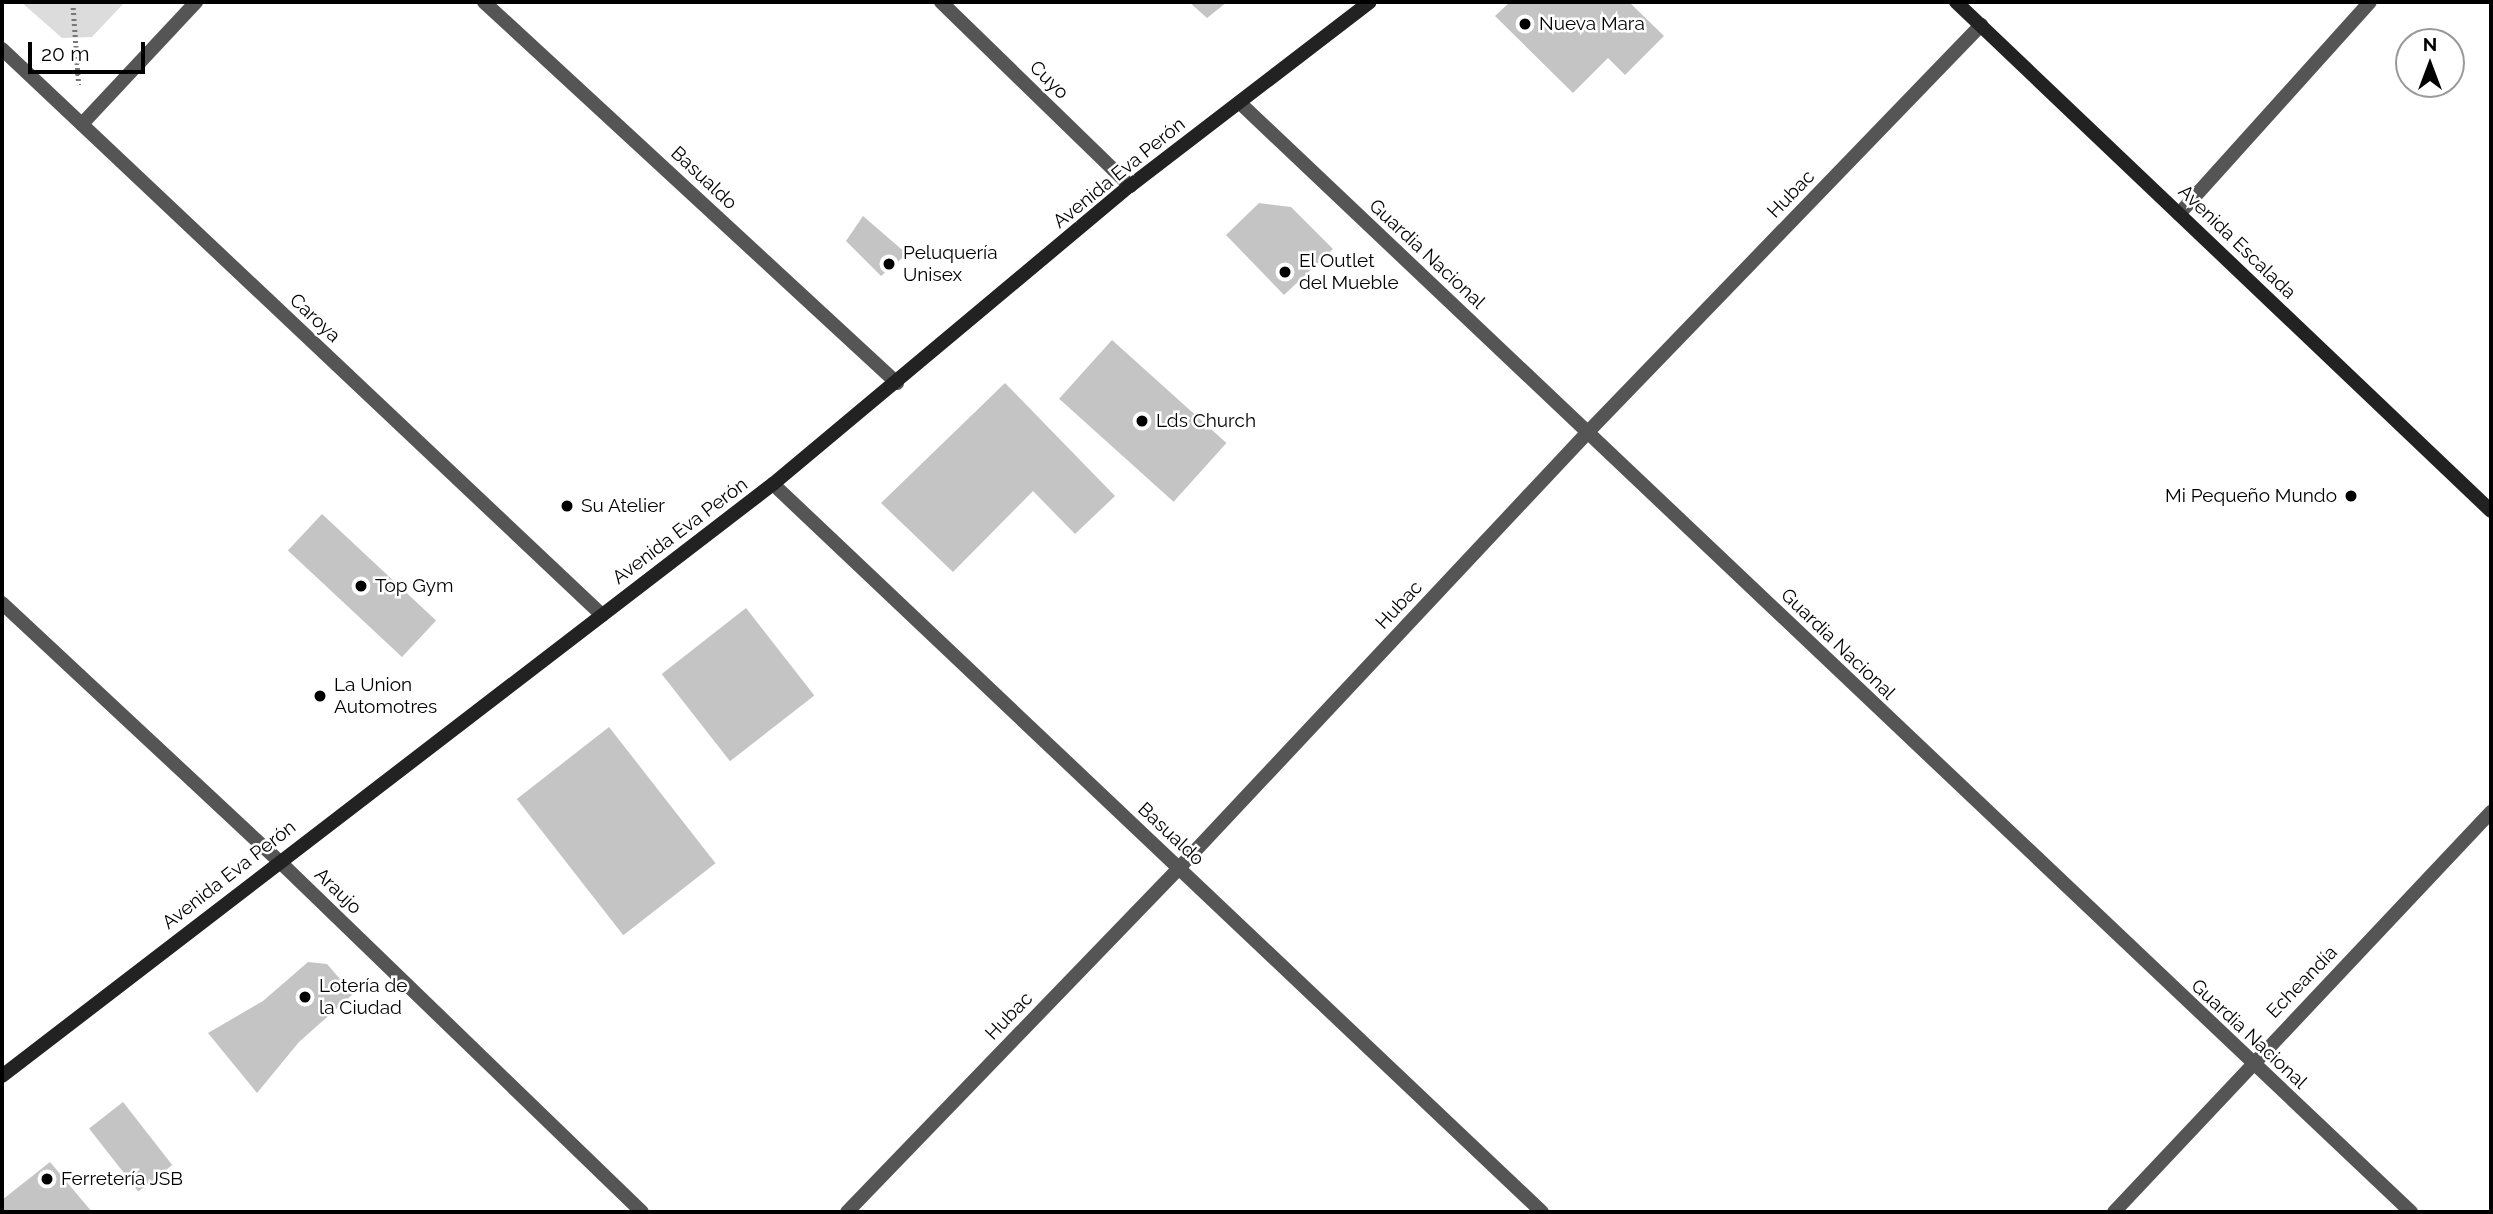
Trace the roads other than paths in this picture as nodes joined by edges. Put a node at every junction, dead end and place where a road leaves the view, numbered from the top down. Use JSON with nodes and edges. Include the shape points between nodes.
{"nodes":[{"id":1,"x":196,"y":2,"type":"edge"},
{"id":2,"x":484,"y":2,"type":"edge"},
{"id":3,"x":941,"y":2,"type":"edge"},
{"id":4,"x":1370,"y":2,"type":"edge"},
{"id":5,"x":1956,"y":2,"type":"edge"},
{"id":6,"x":2370,"y":2,"type":"edge"},
{"id":7,"x":1981,"y":25,"type":"junction"},
{"id":8,"x":2,"y":49,"type":"edge"},
{"id":9,"x":1240,"y":103,"type":"junction"},
{"id":10,"x":82,"y":124,"type":"junction"},
{"id":11,"x":1130,"y":186,"type":"junction"},
{"id":12,"x":2179,"y":214,"type":"junction"},
{"id":13,"x":897,"y":383,"type":"junction"},
{"id":14,"x":1588,"y":432,"type":"junction"},
{"id":15,"x":774,"y":484,"type":"junction"},
{"id":16,"x":2491,"y":511,"type":"edge"},
{"id":17,"x":2,"y":603,"type":"edge"},
{"id":18,"x":602,"y":615,"type":"junction"},
{"id":19,"x":2491,"y":812,"type":"edge"},
{"id":20,"x":279,"y":861,"type":"junction"},
{"id":21,"x":1179,"y":868,"type":"junction"},
{"id":22,"x":2251,"y":1063,"type":"junction"},
{"id":23,"x":2,"y":1076,"type":"edge"},
{"id":24,"x":642,"y":1212,"type":"edge"},
{"id":25,"x":847,"y":1212,"type":"edge"},
{"id":26,"x":1542,"y":1212,"type":"edge"},
{"id":27,"x":2114,"y":1212,"type":"edge"},
{"id":28,"x":2411,"y":1212,"type":"edge"}],
"edges":[{"from":1,"to":10,"type":"street"},
{"from":2,"to":13,"type":"street","name":"Basualdo"},
{"from":3,"to":11,"type":"street","name":"Cuyo"},
{"from":4,"to":9,"type":"main road","name":"Avenida Eva Perón"},
{"from":5,"to":7,"type":"main road","name":"Avenida Escalada"},
{"from":6,"to":12,"type":"street"},
{"from":7,"to":12,"type":"main road","name":"Avenida Escalada"},
{"from":7,"to":14,"type":"street","name":"Hubac"},
{"from":8,"to":10,"type":"street","name":"Caroya"},
{"from":9,"to":11,"type":"main road","name":"Avenida Eva Perón"},
{"from":9,"to":14,"type":"street","name":"Guardia Nacional"},
{"from":10,"to":18,"type":"street","name":"Caroya"},
{"from":11,"to":13,"type":"main road","name":"Avenida Eva Perón"},
{"from":12,"to":16,"type":"main road","name":"Avenida Escalada"},
{"from":13,"to":15,"type":"main road","name":"Avenida Eva Perón"},
{"from":14,"to":21,"type":"street","name":"Hubac"},
{"from":14,"to":22,"type":"street","name":"Guardia Nacional"},
{"from":15,"to":18,"type":"main road","name":"Avenida Eva Perón"},
{"from":15,"to":21,"type":"street","name":"Basualdo"},
{"from":17,"to":20,"type":"street","name":"Araujo"},
{"from":18,"to":20,"type":"main road","name":"Avenida Eva Perón"},
{"from":19,"to":22,"type":"street","name":"Echeandía"},
{"from":20,"to":23,"type":"main road","name":"Avenida Eva Perón"},
{"from":20,"to":24,"type":"street","name":"Araujo"},
{"from":21,"to":25,"type":"street","name":"Hubac"},
{"from":21,"to":26,"type":"street","name":"Basualdo"},
{"from":22,"to":27,"type":"street","name":"Echeandía"},
{"from":22,"to":28,"type":"street","name":"Guardia Nacional"}]}
